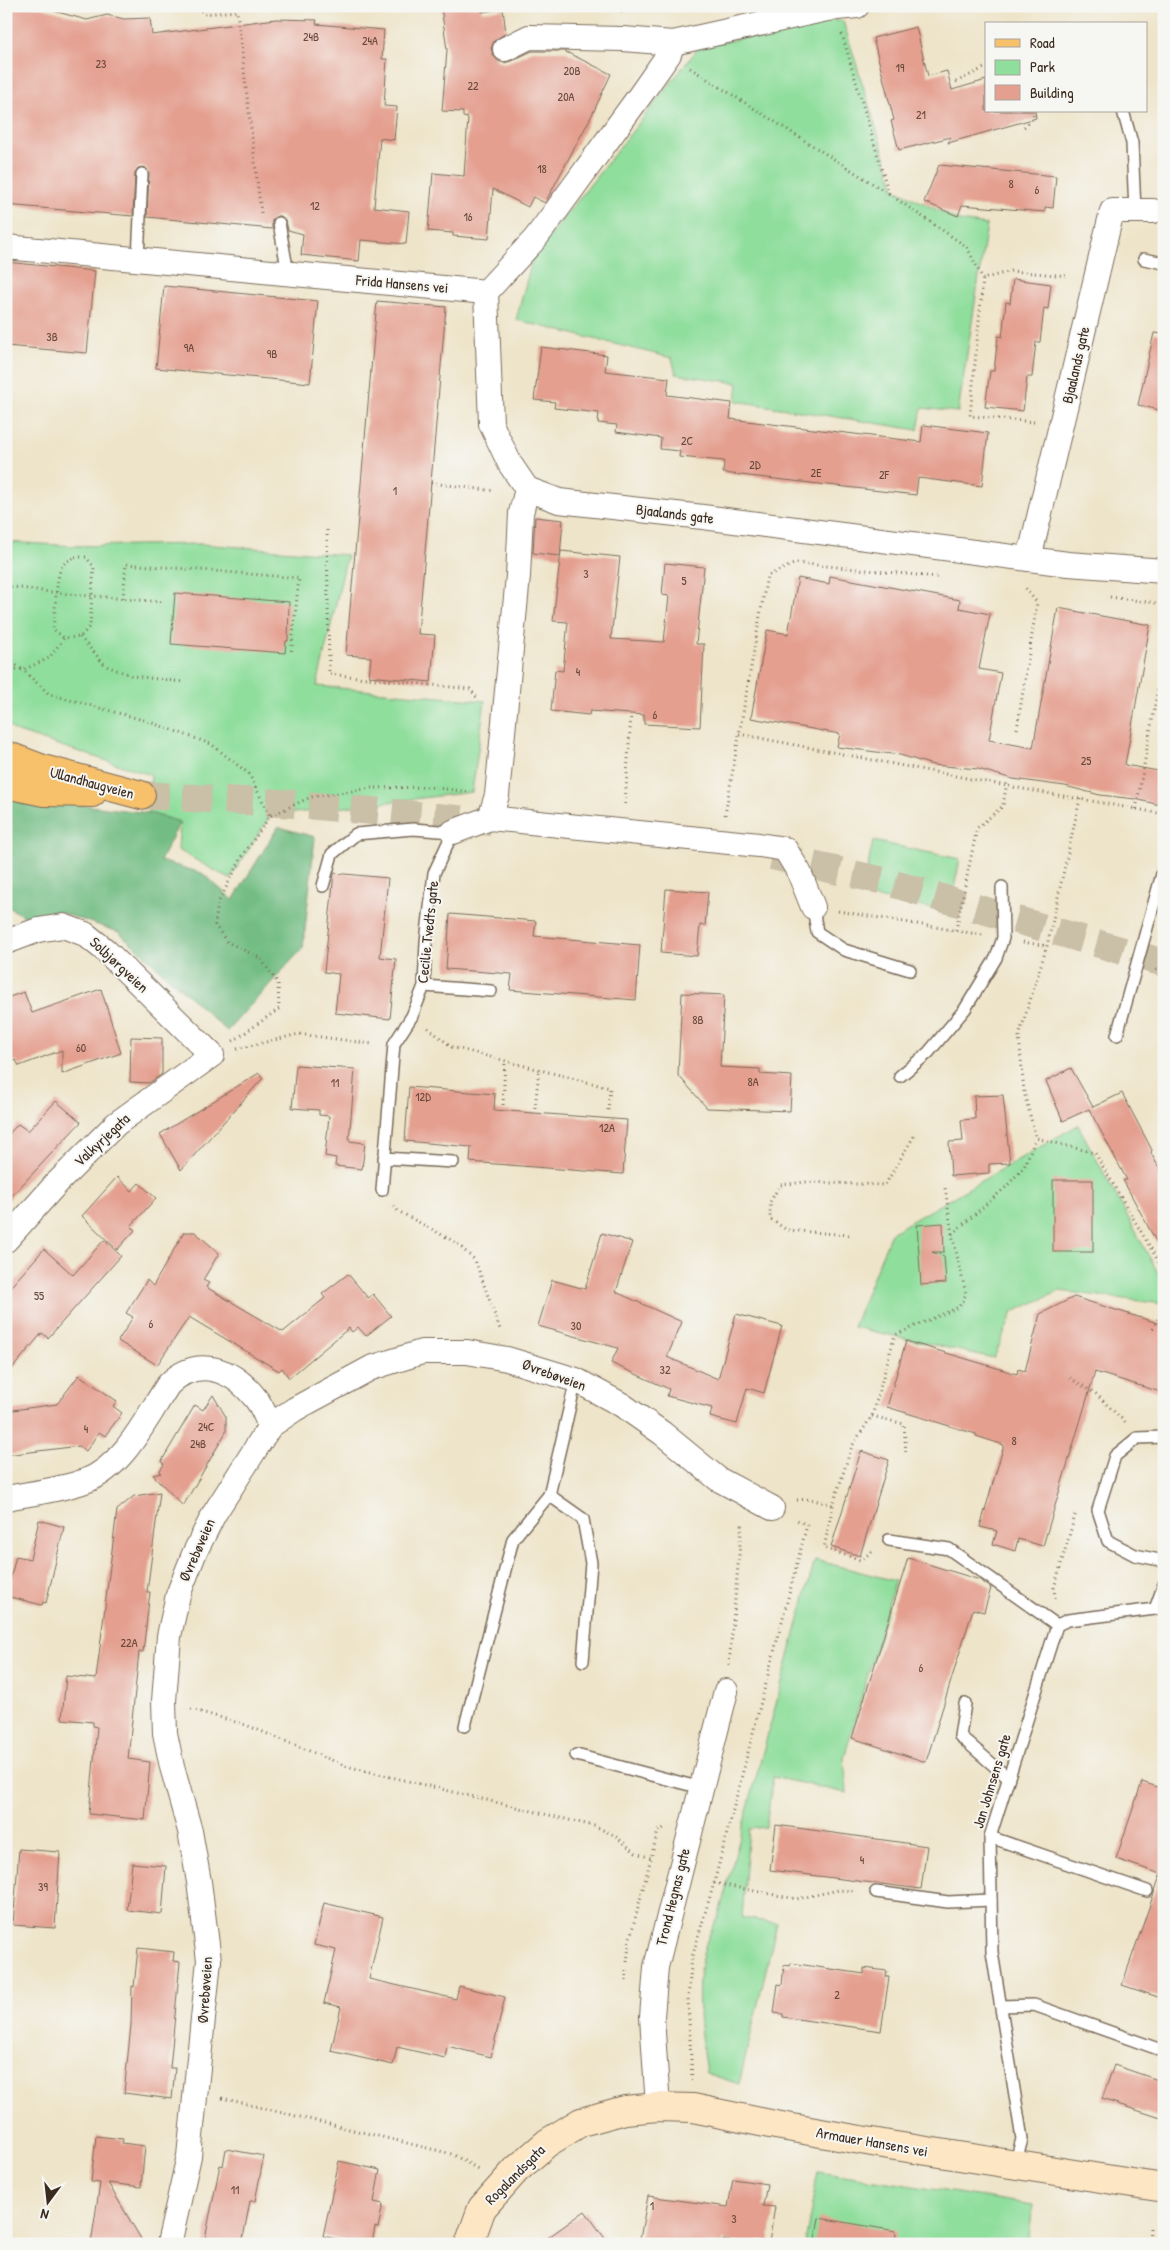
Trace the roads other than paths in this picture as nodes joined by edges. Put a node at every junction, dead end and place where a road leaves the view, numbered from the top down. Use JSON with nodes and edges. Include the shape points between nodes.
{"nodes":[{"id":1,"x":857,"y":6,"type":"edge"},
{"id":2,"x":505,"y":49,"type":"dead end"},
{"id":3,"x":671,"y":49,"type":"junction"},
{"id":4,"x":1123,"y":112,"type":"edge"},
{"id":5,"x":142,"y":174,"type":"dead end"},
{"id":6,"x":1144,"y":211,"type":"joint"},
{"id":7,"x":279,"y":223,"type":"road end"},
{"id":8,"x":6,"y":247,"type":"edge"},
{"id":9,"x":138,"y":259,"type":"junction"},
{"id":10,"x":1144,"y":259,"type":"dead end"},
{"id":11,"x":1164,"y":263,"type":"edge"},
{"id":12,"x":288,"y":273,"type":"junction"},
{"id":13,"x":486,"y":292,"type":"junction"},
{"id":14,"x":527,"y":489,"type":"junction"},
{"id":15,"x":1029,"y":559,"type":"junction"},
{"id":16,"x":1164,"y":571,"type":"edge"},
{"id":17,"x":6,"y":755,"type":"edge"},
{"id":18,"x":6,"y":784,"type":"edge"},
{"id":19,"x":490,"y":818,"type":"junction"},
{"id":20,"x":453,"y":832,"type":"junction"},
{"id":21,"x":1164,"y":867,"type":"edge"},
{"id":22,"x":324,"y":886,"type":"dead end"},
{"id":23,"x":1002,"y":888,"type":"dead end"},
{"id":24,"x":813,"y":907,"type":"joint"},
{"id":25,"x":6,"y":942,"type":"edge"},
{"id":26,"x":910,"y":970,"type":"dead end"},
{"id":27,"x":424,"y":986,"type":"junction"},
{"id":28,"x":491,"y":991,"type":"dead end"},
{"id":29,"x":1117,"y":1035,"type":"dead end"},
{"id":30,"x":212,"y":1055,"type":"joint"},
{"id":31,"x":900,"y":1076,"type":"dead end"},
{"id":32,"x":384,"y":1158,"type":"junction"},
{"id":33,"x":453,"y":1162,"type":"dead end"},
{"id":34,"x":382,"y":1190,"type":"road end"},
{"id":35,"x":6,"y":1240,"type":"edge"},
{"id":36,"x":576,"y":1380,"type":"junction"},
{"id":37,"x":270,"y":1426,"type":"junction"},
{"id":38,"x":1164,"y":1437,"type":"edge"},
{"id":39,"x":549,"y":1495,"type":"junction"},
{"id":40,"x":6,"y":1498,"type":"edge"},
{"id":41,"x":772,"y":1508,"type":"road end"},
{"id":42,"x":889,"y":1540,"type":"dead end"},
{"id":43,"x":1164,"y":1561,"type":"edge"},
{"id":44,"x":1164,"y":1584,"type":"edge"},
{"id":45,"x":1159,"y":1611,"type":"edge"},
{"id":46,"x":1057,"y":1625,"type":"junction"},
{"id":47,"x":584,"y":1661,"type":"dead end"},
{"id":48,"x":726,"y":1691,"type":"road end"},
{"id":49,"x":965,"y":1704,"type":"dead end"},
{"id":50,"x":465,"y":1726,"type":"dead end"},
{"id":51,"x":576,"y":1755,"type":"dead end"},
{"id":52,"x":1008,"y":1777,"type":"junction"},
{"id":53,"x":701,"y":1788,"type":"junction"},
{"id":54,"x":990,"y":1836,"type":"junction"},
{"id":55,"x":1147,"y":1891,"type":"dead end"},
{"id":56,"x":876,"y":1892,"type":"dead end"},
{"id":57,"x":991,"y":1900,"type":"junction"},
{"id":58,"x":1001,"y":2006,"type":"junction"},
{"id":59,"x":1164,"y":2051,"type":"edge"},
{"id":60,"x":658,"y":2107,"type":"junction"},
{"id":61,"x":581,"y":2122,"type":"joint"},
{"id":62,"x":1015,"y":2165,"type":"junction"},
{"id":63,"x":1164,"y":2188,"type":"edge"},
{"id":64,"x":169,"y":2244,"type":"edge"},
{"id":65,"x":469,"y":2244,"type":"edge"}],
"edges":[{"from":1,"to":3,"type":"street","via":[[827,9]]},
{"from":2,"to":3,"type":"street","via":[[529,37],[623,39]]},
{"from":3,"to":13,"type":"street","via":[[534,238]]},
{"from":4,"to":6,"type":"lane"},
{"from":5,"to":9,"type":"lane"},
{"from":6,"to":15,"type":"street","name":"Bjaalands gate","via":[[1112,211]]},
{"from":7,"to":12,"type":"lane"},
{"from":8,"to":9,"type":"street","name":"Frida Hansens vei"},
{"from":9,"to":12,"type":"street","name":"Frida Hansens vei"},
{"from":10,"to":11,"type":"lane"},
{"from":12,"to":13,"type":"street","name":"Frida Hansens vei"},
{"from":13,"to":14,"type":"street","via":[[491,424],[510,464]]},
{"from":14,"to":15,"type":"street","name":"Bjaalands gate","via":[[559,501]]},
{"from":14,"to":19,"type":"street","via":[[521,513],[497,795]]},
{"from":15,"to":16,"type":"street","name":"Bjaalands gate"},
{"from":17,"to":18,"type":"main road","name":"Ullandhaugveien","via":[[43,769],[141,795],[44,792]]},
{"from":19,"to":20,"type":"street"},
{"from":19,"to":24,"type":"street","via":[[785,850],[800,872]]},
{"from":20,"to":22,"type":"lane","via":[[412,829],[356,834],[332,854]]},
{"from":20,"to":27,"type":"lane","name":"Cecilie Tvedts gate","via":[[434,873]]},
{"from":21,"to":29,"type":"lane"},
{"from":23,"to":31,"type":"lane","via":[[1003,938],[996,958],[965,1009],[928,1052]]},
{"from":24,"to":26,"type":"lane","via":[[817,932],[844,950]]},
{"from":25,"to":30,"type":"street","name":"Solbjørgveien","via":[[38,930],[63,926],[85,934]]},
{"from":27,"to":28,"type":"lane"},
{"from":27,"to":32,"type":"lane","name":"Cecilie Tvedts gate","via":[[412,1016],[394,1044]]},
{"from":30,"to":35,"type":"street","name":"Valkyrjegata","via":[[116,1124]]},
{"from":32,"to":33,"type":"lane"},
{"from":32,"to":34,"type":"lane","name":"Cecilie Tvedts gate"},
{"from":36,"to":37,"type":"street","name":"Øvrebøveien","via":[[507,1359],[467,1352],[422,1352],[371,1368]]},
{"from":36,"to":39,"type":"lane"},
{"from":36,"to":41,"type":"street","name":"Øvrebøveien","via":[[622,1405],[718,1479]]},
{"from":37,"to":40,"type":"street","via":[[257,1400],[240,1381],[214,1368],[189,1370],[168,1385],[124,1452],[108,1468],[86,1481]]},
{"from":37,"to":64,"type":"street","name":"Øvrebøveien","via":[[214,1514],[194,1554],[178,1595],[169,1636],[165,1733],[190,1831],[209,1960],[189,2156]]},
{"from":38,"to":43,"type":"lane","via":[[1136,1438],[1115,1456],[1098,1510],[1108,1541],[1135,1555]]},
{"from":39,"to":47,"type":"lane","via":[[583,1519],[591,1563]]},
{"from":39,"to":50,"type":"lane","via":[[513,1539]]},
{"from":42,"to":46,"type":"lane","via":[[949,1549]]},
{"from":44,"to":45,"type":"lane"},
{"from":45,"to":46,"type":"lane","via":[[1068,1620]]},
{"from":46,"to":52,"type":"lane","name":"Jan Johnsens gate"},
{"from":48,"to":53,"type":"street","name":"Trond Hegnas gate"},
{"from":49,"to":52,"type":"lane","via":[[960,1736]]},
{"from":51,"to":53,"type":"lane"},
{"from":52,"to":54,"type":"lane","name":"Jan Johnsens gate"},
{"from":53,"to":60,"type":"street","name":"Trond Hegnas gate","via":[[656,1967],[652,2017]]},
{"from":54,"to":55,"type":"lane"},
{"from":54,"to":57,"type":"lane","name":"Jan Johnsens gate"},
{"from":56,"to":57,"type":"lane","via":[[948,1902]]},
{"from":57,"to":58,"type":"lane","name":"Jan Johnsens gate","via":[[992,1952]]},
{"from":58,"to":59,"type":"lane","via":[[1034,2005]]},
{"from":58,"to":62,"type":"lane","name":"Jan Johnsens gate","via":[[1022,2140]]},
{"from":60,"to":61,"type":"street","name":"Armauer Hansens vei","via":[[625,2110]]},
{"from":60,"to":62,"type":"street","name":"Armauer Hansens vei","via":[[693,2108]]},
{"from":61,"to":65,"type":"street","name":"Rogalandsgata","via":[[547,2143],[516,2170],[482,2208]]},
{"from":62,"to":63,"type":"street","name":"Armauer Hansens vei"}]}
